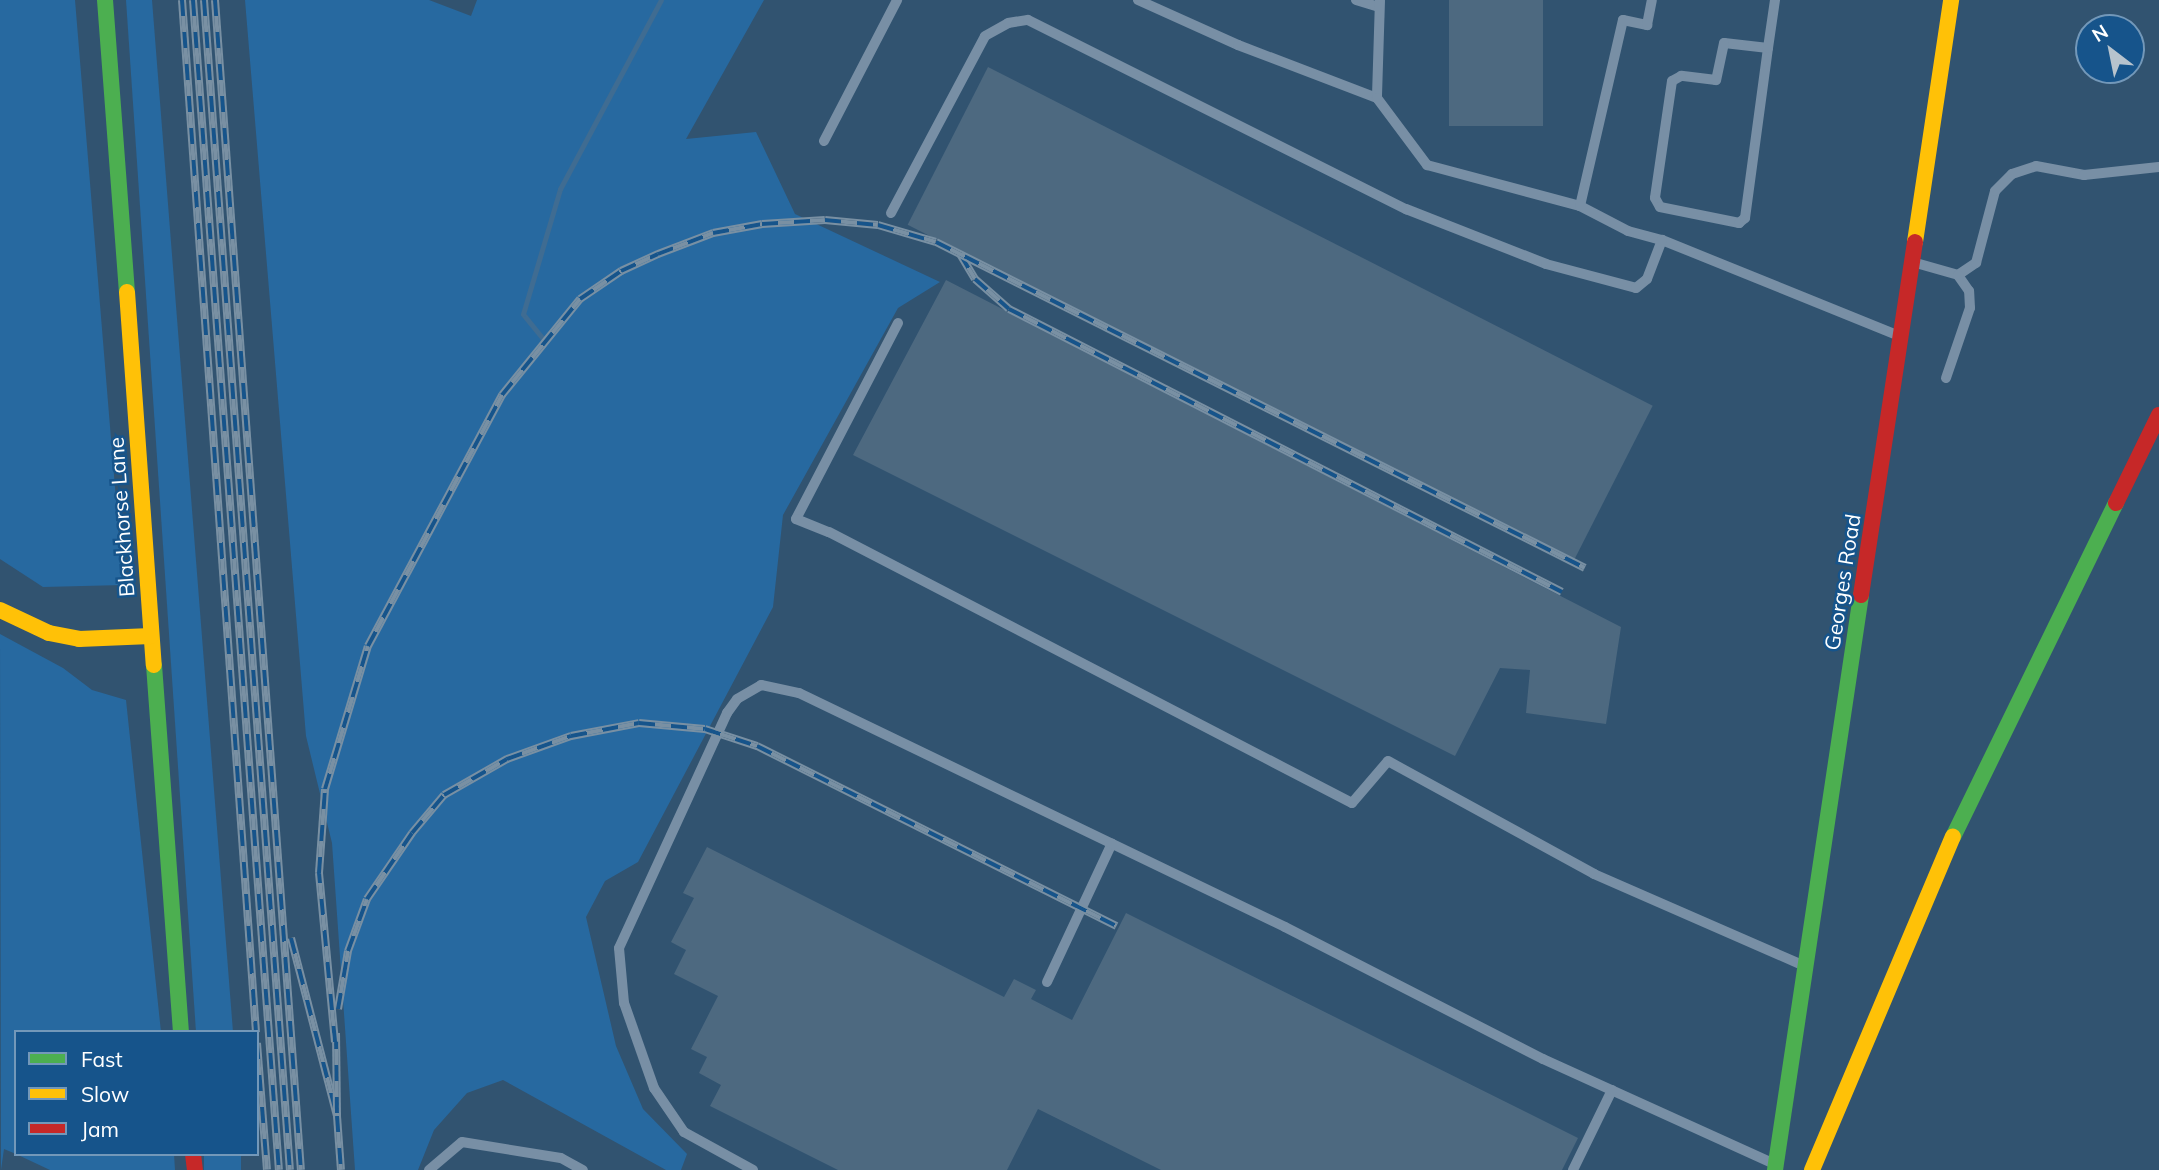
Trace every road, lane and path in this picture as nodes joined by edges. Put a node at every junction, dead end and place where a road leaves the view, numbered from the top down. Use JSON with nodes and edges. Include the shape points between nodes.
{"nodes":[{"id":1,"x":106,"y":0,"type":"edge"},
{"id":2,"x":897,"y":0,"type":"edge"},
{"id":3,"x":1138,"y":0,"type":"edge"},
{"id":4,"x":1356,"y":0,"type":"edge"},
{"id":5,"x":1652,"y":0,"type":"edge"},
{"id":6,"x":1774,"y":0,"type":"edge"},
{"id":7,"x":1951,"y":0,"type":"edge"},
{"id":8,"x":1379,"y":4,"type":"edge"},
{"id":9,"x":1768,"y":48,"type":"junction"},
{"id":10,"x":1377,"y":98,"type":"junction"},
{"id":11,"x":824,"y":142,"type":"dead end"},
{"id":12,"x":2159,"y":167,"type":"edge"},
{"id":13,"x":1580,"y":206,"type":"junction"},
{"id":14,"x":891,"y":213,"type":"dead end"},
{"id":15,"x":1662,"y":240,"type":"junction"},
{"id":16,"x":1912,"y":262,"type":"junction"},
{"id":17,"x":1958,"y":275,"type":"junction"},
{"id":18,"x":898,"y":323,"type":"dead end"},
{"id":19,"x":1900,"y":337,"type":"junction"},
{"id":20,"x":1945,"y":378,"type":"dead end"},
{"id":21,"x":2159,"y":415,"type":"edge"},
{"id":22,"x":0,"y":610,"type":"edge"},
{"id":23,"x":151,"y":636,"type":"junction"},
{"id":24,"x":1112,"y":843,"type":"junction"},
{"id":25,"x":1805,"y":967,"type":"junction"},
{"id":26,"x":1047,"y":982,"type":"dead end"},
{"id":27,"x":181,"y":1030,"type":"edge"},
{"id":28,"x":1612,"y":1090,"type":"junction"},
{"id":29,"x":1775,"y":1168,"type":"edge"},
{"id":30,"x":429,"y":1170,"type":"edge"},
{"id":31,"x":583,"y":1170,"type":"edge"},
{"id":32,"x":753,"y":1170,"type":"edge"},
{"id":33,"x":1573,"y":1170,"type":"edge"},
{"id":34,"x":1812,"y":1170,"type":"edge"}],
"edges":[{"from":1,"to":23,"type":"street","name":"Blackhorse Lane"},
{"from":2,"to":11,"type":"lane"},
{"from":3,"to":10,"type":"lane","via":[[1238,45]]},
{"from":4,"to":8,"type":"lane"},
{"from":5,"to":13,"type":"lane","via":[[1647,25],[1623,20]]},
{"from":6,"to":9,"type":"lane"},
{"from":7,"to":16,"type":"street","name":"Georges Road"},
{"from":8,"to":10,"type":"lane"},
{"from":9,"to":9,"type":"lane","via":[[1745,218],[1739,223],[1660,207],[1655,198],[1672,81],[1681,76],[1716,80],[1724,43]]},
{"from":10,"to":13,"type":"lane","via":[[1427,165]]},
{"from":12,"to":17,"type":"lane","via":[[2084,175],[2036,166],[2012,174],[1995,191],[1976,263]]},
{"from":13,"to":15,"type":"lane","via":[[1628,231]]},
{"from":14,"to":15,"type":"lane","via":[[985,36],[1007,23],[1028,20],[1406,209],[1546,264],[1636,288],[1647,279]]},
{"from":15,"to":19,"type":"lane"},
{"from":16,"to":17,"type":"lane"},
{"from":16,"to":19,"type":"street","name":"Georges Road"},
{"from":17,"to":20,"type":"lane","via":[[1969,291],[1970,308]]},
{"from":18,"to":25,"type":"lane","via":[[796,519],[1352,803],[1388,761],[1594,874]]},
{"from":19,"to":25,"type":"street","name":"Georges Road"},
{"from":21,"to":34,"type":"street","via":[[1958,824]]},
{"from":22,"to":23,"type":"street","via":[[49,633],[79,639]]},
{"from":23,"to":27,"type":"street","name":"Blackhorse Lane"},
{"from":24,"to":26,"type":"lane"},
{"from":24,"to":28,"type":"lane"},
{"from":24,"to":32,"type":"lane","via":[[799,693],[761,685],[737,699],[625,927],[619,971],[633,1037],[671,1116],[684,1132]]},
{"from":25,"to":29,"type":"street","name":"Georges Road"},
{"from":28,"to":29,"type":"lane"},
{"from":28,"to":33,"type":"lane"},
{"from":30,"to":31,"type":"lane","via":[[462,1142],[561,1158]]}]}
